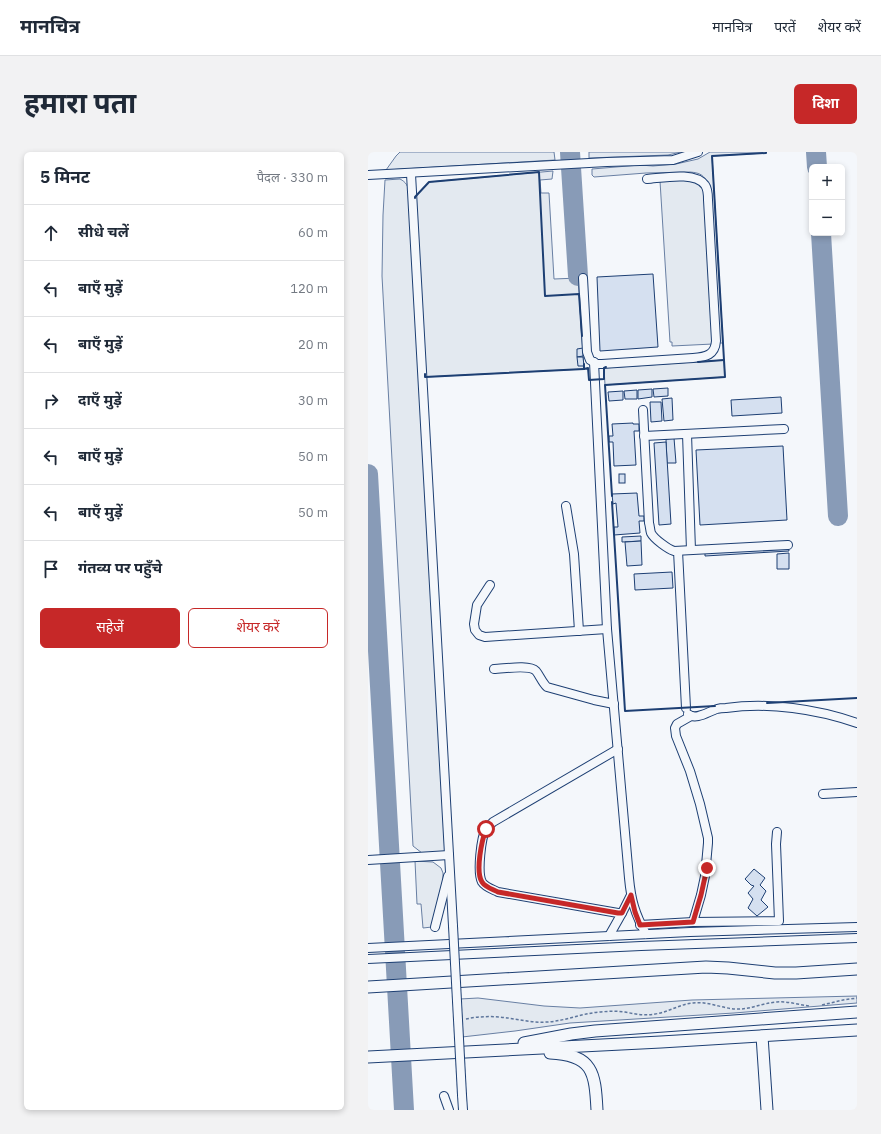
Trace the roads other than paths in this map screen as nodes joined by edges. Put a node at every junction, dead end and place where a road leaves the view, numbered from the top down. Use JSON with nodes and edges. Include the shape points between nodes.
{"nodes":[{"id":1,"x":698,"y":152,"type":"edge"},
{"id":2,"x":411,"y":174,"type":"junction"},
{"id":3,"x":368,"y":176,"type":"edge"},
{"id":4,"x":647,"y":179,"type":"dead end"},
{"id":5,"x":583,"y":278,"type":"dead end"},
{"id":6,"x":594,"y":362,"type":"junction"},
{"id":7,"x":643,"y":410,"type":"dead end"},
{"id":8,"x":784,"y":429,"type":"dead end"},
{"id":9,"x":687,"y":434,"type":"junction"},
{"id":10,"x":644,"y":436,"type":"junction"},
{"id":11,"x":566,"y":506,"type":"dead end"},
{"id":12,"x":788,"y":545,"type":"dead end"},
{"id":13,"x":691,"y":550,"type":"junction"},
{"id":14,"x":678,"y":551,"type":"junction"},
{"id":15,"x":490,"y":585,"type":"dead end"},
{"id":16,"x":607,"y":629,"type":"junction"},
{"id":17,"x":580,"y":631,"type":"junction"},
{"id":18,"x":494,"y":669,"type":"dead end"},
{"id":19,"x":614,"y":704,"type":"junction"},
{"id":20,"x":688,"y":712,"type":"junction"},
{"id":21,"x":857,"y":723,"type":"edge"},
{"id":22,"x":618,"y":749,"type":"junction"},
{"id":23,"x":857,"y":792,"type":"edge"},
{"id":24,"x":823,"y":794,"type":"dead end"},
{"id":25,"x":777,"y":832,"type":"dead end"},
{"id":26,"x":449,"y":854,"type":"junction"},
{"id":27,"x":368,"y":860,"type":"edge"},
{"id":28,"x":450,"y":869,"type":"junction"},
{"id":29,"x":631,"y":895,"type":"junction"},
{"id":30,"x":622,"y":913,"type":"junction"},
{"id":31,"x":693,"y":922,"type":"junction"},
{"id":32,"x":640,"y":925,"type":"junction"},
{"id":33,"x":435,"y":927,"type":"dead end"},
{"id":34,"x":857,"y":927,"type":"edge"},
{"id":35,"x":646,"y":934,"type":"junction"},
{"id":36,"x":609,"y":936,"type":"junction"},
{"id":37,"x":857,"y":938,"type":"edge"},
{"id":38,"x":368,"y":948,"type":"edge"},
{"id":39,"x":368,"y":959,"type":"edge"},
{"id":40,"x":857,"y":969,"type":"edge"},
{"id":41,"x":369,"y":988,"type":"edge"},
{"id":42,"x":857,"y":1012,"type":"edge"},
{"id":43,"x":857,"y":1030,"type":"edge"},
{"id":44,"x":762,"y":1036,"type":"junction"},
{"id":45,"x":497,"y":1050,"type":"junction"},
{"id":46,"x":369,"y":1057,"type":"edge"},
{"id":47,"x":444,"y":1096,"type":"dead end"},
{"id":48,"x":449,"y":1110,"type":"edge"},
{"id":49,"x":463,"y":1110,"type":"edge"},
{"id":50,"x":597,"y":1110,"type":"edge"},
{"id":51,"x":767,"y":1110,"type":"edge"}],
"edges":[{"from":1,"to":2,"type":"street","via":[[673,160]]},
{"from":2,"to":3,"type":"street"},
{"from":2,"to":26,"type":"street"},
{"from":4,"to":6,"type":"street","via":[[690,176],[700,180],[707,188],[716,345],[712,353],[693,358],[602,364]]},
{"from":5,"to":6,"type":"street","via":[[587,352],[590,360]]},
{"from":6,"to":16,"type":"street"},
{"from":7,"to":10,"type":"street"},
{"from":8,"to":9,"type":"street"},
{"from":9,"to":10,"type":"street"},
{"from":9,"to":13,"type":"street"},
{"from":10,"to":14,"type":"street","via":[[651,533],[671,550]]},
{"from":11,"to":17,"type":"street","via":[[574,554]]},
{"from":12,"to":13,"type":"street"},
{"from":13,"to":14,"type":"street"},
{"from":14,"to":20,"type":"street"},
{"from":15,"to":17,"type":"street","via":[[477,605],[474,624],[479,635],[485,637]]},
{"from":16,"to":17,"type":"street"},
{"from":16,"to":19,"type":"street"},
{"from":18,"to":19,"type":"street","via":[[533,669],[547,687]]},
{"from":19,"to":22,"type":"street"},
{"from":20,"to":21,"type":"street","via":[[696,716],[736,706],[800,708]]},
{"from":20,"to":31,"type":"street","via":[[677,724],[676,736],[690,771],[708,838],[705,876]]},
{"from":22,"to":29,"type":"street"},
{"from":22,"to":30,"type":"street","via":[[493,822],[483,837],[479,868],[482,883],[498,892]]},
{"from":23,"to":24,"type":"street"},
{"from":25,"to":31,"type":"street","via":[[779,921]]},
{"from":26,"to":27,"type":"street"},
{"from":26,"to":28,"type":"street"},
{"from":28,"to":33,"type":"street"},
{"from":28,"to":49,"type":"street","bridge":true},
{"from":29,"to":30,"type":"street"},
{"from":29,"to":32,"type":"street"},
{"from":30,"to":36,"type":"street"},
{"from":31,"to":32,"type":"street"},
{"from":32,"to":35,"type":"street"},
{"from":34,"to":35,"type":"street"},
{"from":35,"to":36,"type":"street"},
{"from":36,"to":38,"type":"street"},
{"from":37,"to":39,"type":"street"},
{"from":40,"to":41,"type":"main road","via":[[775,973],[706,967]]},
{"from":42,"to":45,"type":"main road","via":[[595,1031],[537,1040]]},
{"from":43,"to":44,"type":"main road"},
{"from":44,"to":45,"type":"main road"},
{"from":44,"to":51,"type":"main road"},
{"from":45,"to":46,"type":"main road"},
{"from":45,"to":50,"type":"main road","via":[[557,1053],[580,1060],[591,1070],[594,1078]]},
{"from":47,"to":48,"type":"street"}]}
